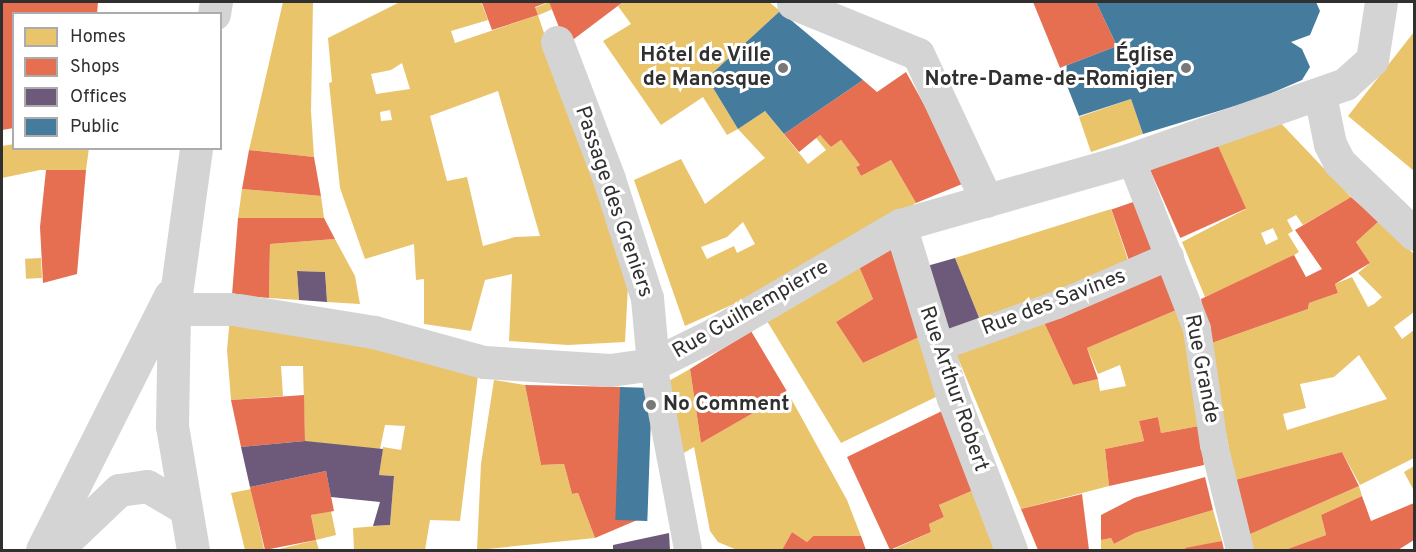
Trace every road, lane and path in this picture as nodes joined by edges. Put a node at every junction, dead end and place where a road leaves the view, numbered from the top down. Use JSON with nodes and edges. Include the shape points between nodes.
{"nodes":[{"id":1,"x":796,"y":2,"type":"edge"},
{"id":2,"x":1381,"y":2,"type":"edge"},
{"id":3,"x":557,"y":42,"type":"dead end"},
{"id":4,"x":1320,"y":95,"type":"junction"},
{"id":5,"x":196,"y":150,"type":"edge"},
{"id":6,"x":1131,"y":159,"type":"junction"},
{"id":7,"x":987,"y":201,"type":"junction"},
{"id":8,"x":900,"y":225,"type":"junction"},
{"id":9,"x":1414,"y":234,"type":"edge"},
{"id":10,"x":1170,"y":256,"type":"junction"},
{"id":11,"x":175,"y":294,"type":"junction"},
{"id":12,"x":936,"y":348,"type":"junction"},
{"id":13,"x":653,"y":364,"type":"junction"},
{"id":14,"x":136,"y":366,"type":"junction"},
{"id":15,"x":172,"y":426,"type":"junction"},
{"id":16,"x":183,"y":507,"type":"junction"},
{"id":17,"x":42,"y":550,"type":"edge"},
{"id":18,"x":56,"y":550,"type":"edge"},
{"id":19,"x":193,"y":550,"type":"edge"},
{"id":20,"x":688,"y":550,"type":"edge"},
{"id":21,"x":1011,"y":550,"type":"edge"},
{"id":22,"x":1240,"y":550,"type":"edge"}],
"edges":[{"from":1,"to":7,"type":"street","via":[[793,3],[918,54]]},
{"from":2,"to":4,"type":"street","name":"Rue Guilhempierre","via":[[1372,60],[1354,78]]},
{"from":3,"to":13,"type":"street","name":"Passage des Greniers","via":[[609,179],[647,298]]},
{"from":4,"to":6,"type":"street","name":"Rue Guilhempierre"},
{"from":4,"to":9,"type":"street","via":[[1330,144],[1339,162]]},
{"from":5,"to":11,"type":"street"},
{"from":6,"to":7,"type":"street","name":"Rue Guilhempierre"},
{"from":6,"to":10,"type":"street","name":"Rue Grande"},
{"from":7,"to":8,"type":"street","name":"Rue Guilhempierre"},
{"from":8,"to":12,"type":"street","name":"Rue Arthur Robert"},
{"from":8,"to":13,"type":"street","name":"Rue Guilhempierre","via":[[714,334]]},
{"from":10,"to":12,"type":"street","name":"Rue des Savines","via":[[1057,305]]},
{"from":10,"to":22,"type":"street","name":"Rue Grande","via":[[1197,329],[1214,445]]},
{"from":11,"to":13,"type":"street","name":"Rue Guilhempierre","via":[[235,309],[374,332],[484,362],[610,370]]},
{"from":11,"to":14,"type":"street"},
{"from":11,"to":15,"type":"street"},
{"from":12,"to":21,"type":"street","name":"Rue Arthur Robert"},
{"from":13,"to":20,"type":"street"},
{"from":14,"to":15,"type":"street"},
{"from":14,"to":17,"type":"street"},
{"from":15,"to":16,"type":"street"},
{"from":16,"to":18,"type":"street","via":[[152,488],[125,488],[108,497]]},
{"from":16,"to":19,"type":"street"}]}
